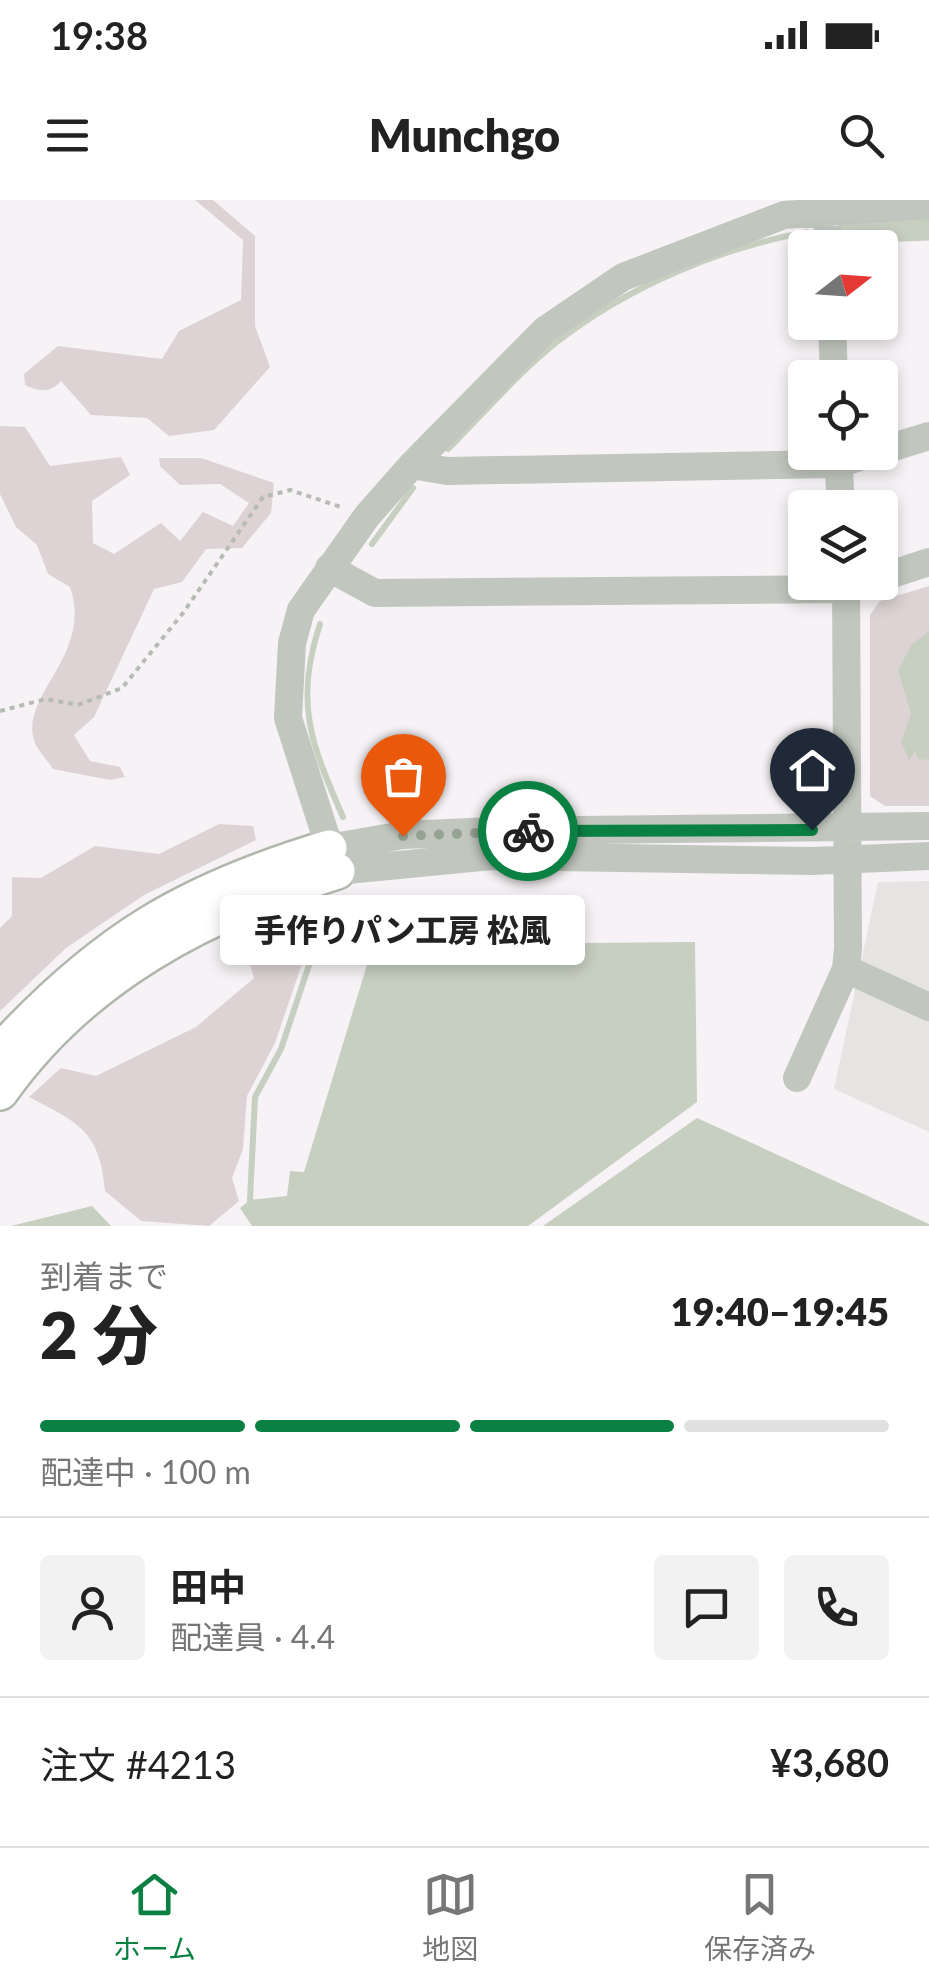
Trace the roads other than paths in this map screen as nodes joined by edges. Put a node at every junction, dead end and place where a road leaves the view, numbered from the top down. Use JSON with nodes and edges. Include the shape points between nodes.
{"nodes":[{"id":1,"x":929,"y":205,"type":"edge"},
{"id":2,"x":826,"y":210,"type":"junction"},
{"id":3,"x":827,"y":230,"type":"edge"},
{"id":4,"x":929,"y":436,"type":"edge"},
{"id":5,"x":898,"y":446,"type":"edge"},
{"id":6,"x":788,"y":460,"type":"edge"},
{"id":7,"x":412,"y":465,"type":"junction"},
{"id":8,"x":929,"y":562,"type":"edge"},
{"id":9,"x":330,"y":568,"type":"junction"},
{"id":10,"x":898,"y":572,"type":"edge"},
{"id":11,"x":788,"y":586,"type":"edge"},
{"id":12,"x":853,"y":600,"type":"edge"},
{"id":13,"x":929,"y":826,"type":"edge"},
{"id":14,"x":847,"y":828,"type":"junction"},
{"id":15,"x":929,"y":856,"type":"edge"},
{"id":16,"x":848,"y":859,"type":"junction"},
{"id":17,"x":333,"y":860,"type":"junction"},
{"id":18,"x":846,"y":969,"type":"junction"},
{"id":19,"x":929,"y":1007,"type":"edge"},
{"id":20,"x":0,"y":1052,"type":"edge"},
{"id":21,"x":796,"y":1078,"type":"dead end"},
{"id":22,"x":0,"y":1092,"type":"edge"}],
"edges":[{"from":1,"to":2,"type":"street"},
{"from":2,"to":3,"type":"street"},
{"from":2,"to":7,"type":"street","via":[[726,234],[584,300]]},
{"from":4,"to":5,"type":"street"},
{"from":6,"to":7,"type":"street","via":[[447,471]]},
{"from":7,"to":9,"type":"street"},
{"from":8,"to":10,"type":"street"},
{"from":9,"to":11,"type":"street","via":[[376,593]]},
{"from":9,"to":17,"type":"street","via":[[301,610],[286,684],[295,750]]},
{"from":12,"to":14,"type":"street"},
{"from":13,"to":14,"type":"street"},
{"from":14,"to":16,"type":"street"},
{"from":14,"to":17,"type":"street","via":[[403,836]]},
{"from":15,"to":16,"type":"street"},
{"from":16,"to":17,"type":"street"},
{"from":16,"to":18,"type":"street"},
{"from":17,"to":20,"type":"main road","via":[[254,871],[166,911],[80,970]]},
{"from":17,"to":22,"type":"main road","via":[[140,958],[52,1029]]},
{"from":18,"to":19,"type":"street"},
{"from":18,"to":21,"type":"street"}]}
